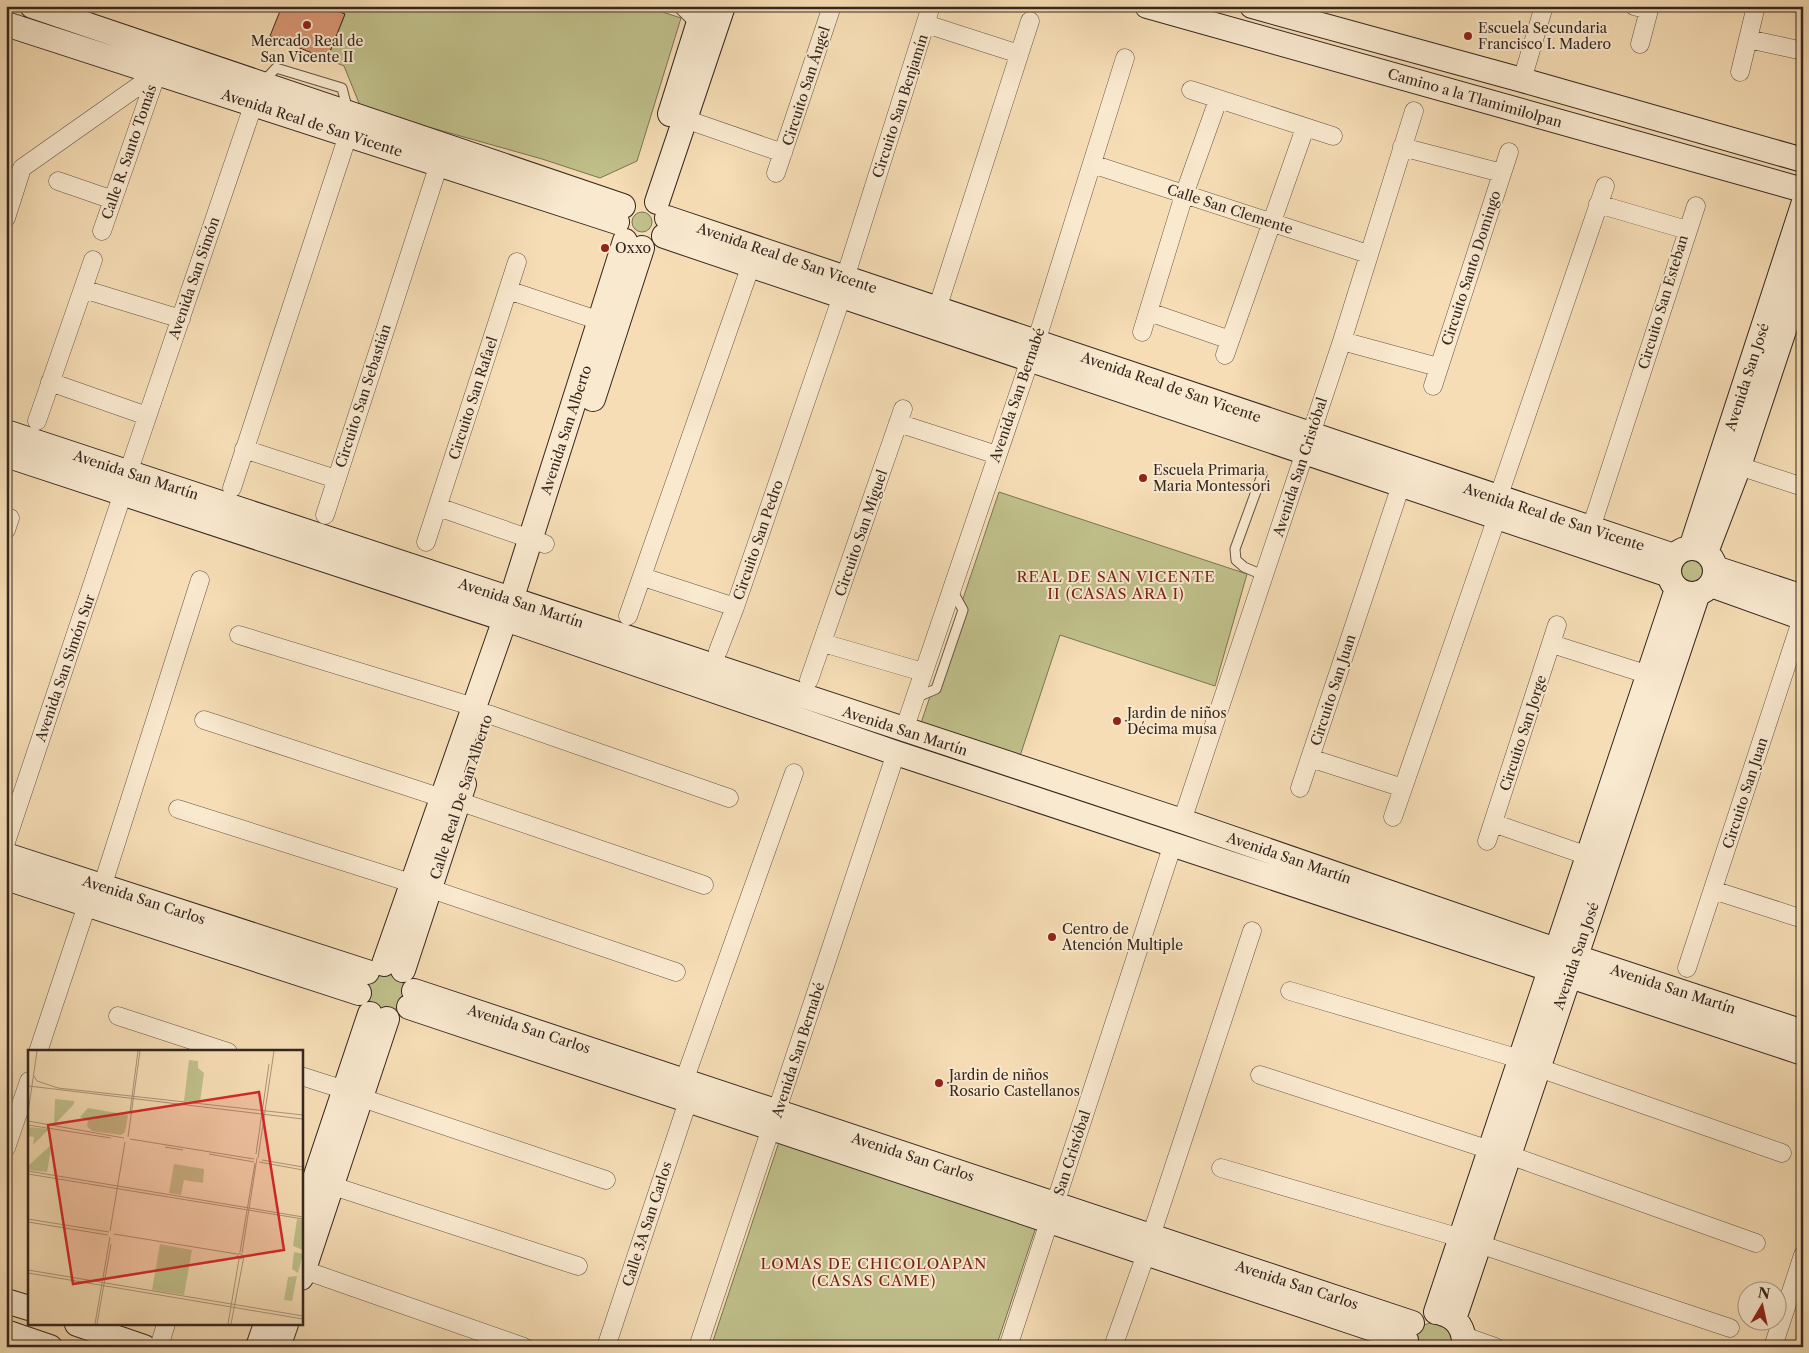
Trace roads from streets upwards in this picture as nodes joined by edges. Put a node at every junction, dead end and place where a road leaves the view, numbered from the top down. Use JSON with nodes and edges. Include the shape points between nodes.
{"nodes":[{"id":1,"x":32,"y":6,"type":"edge"},
{"id":2,"x":724,"y":6,"type":"edge"},
{"id":3,"x":832,"y":6,"type":"edge"},
{"id":4,"x":931,"y":6,"type":"edge"},
{"id":5,"x":1147,"y":6,"type":"edge"},
{"id":6,"x":1252,"y":6,"type":"edge"},
{"id":7,"x":1544,"y":6,"type":"edge"},
{"id":8,"x":1756,"y":6,"type":"edge"},
{"id":9,"x":1644,"y":8,"type":"edge"},
{"id":10,"x":701,"y":16,"type":"edge"},
{"id":11,"x":1030,"y":22,"type":"dead end"},
{"id":12,"x":6,"y":24,"type":"edge"},
{"id":13,"x":926,"y":24,"type":"junction"},
{"id":14,"x":1748,"y":39,"type":"junction"},
{"id":15,"x":1640,"y":44,"type":"dead end"},
{"id":16,"x":1803,"y":52,"type":"edge"},
{"id":17,"x":1019,"y":54,"type":"junction"},
{"id":18,"x":1125,"y":58,"type":"dead end"},
{"id":19,"x":157,"y":72,"type":"junction"},
{"id":20,"x":1740,"y":72,"type":"dead end"},
{"id":21,"x":1522,"y":80,"type":"junction"},
{"id":22,"x":1190,"y":90,"type":"dead end"},
{"id":23,"x":257,"y":94,"type":"junction"},
{"id":24,"x":1218,"y":100,"type":"junction"},
{"id":25,"x":1414,"y":111,"type":"dead end"},
{"id":26,"x":685,"y":119,"type":"junction"},
{"id":27,"x":348,"y":124,"type":"junction"},
{"id":28,"x":1305,"y":128,"type":"junction"},
{"id":29,"x":1333,"y":136,"type":"dead end"},
{"id":30,"x":1402,"y":147,"type":"junction"},
{"id":31,"x":1509,"y":152,"type":"dead end"},
{"id":32,"x":783,"y":153,"type":"junction"},
{"id":33,"x":1803,"y":160,"type":"edge"},
{"id":34,"x":439,"y":164,"type":"junction"},
{"id":35,"x":1092,"y":164,"type":"junction"},
{"id":36,"x":776,"y":173,"type":"dead end"},
{"id":37,"x":1502,"y":173,"type":"junction"},
{"id":38,"x":58,"y":181,"type":"dead end"},
{"id":39,"x":1604,"y":186,"type":"dead end"},
{"id":40,"x":1803,"y":190,"type":"edge"},
{"id":41,"x":1184,"y":195,"type":"junction"},
{"id":42,"x":113,"y":200,"type":"junction"},
{"id":43,"x":1598,"y":204,"type":"junction"},
{"id":44,"x":1803,"y":205,"type":"edge"},
{"id":45,"x":1696,"y":206,"type":"dead end"},
{"id":46,"x":6,"y":218,"type":"edge"},
{"id":47,"x":642,"y":221,"type":"junction"},
{"id":48,"x":1272,"y":223,"type":"junction"},
{"id":49,"x":1687,"y":230,"type":"junction"},
{"id":50,"x":102,"y":231,"type":"dead end"},
{"id":51,"x":1368,"y":254,"type":"junction"},
{"id":52,"x":93,"y":260,"type":"dead end"},
{"id":53,"x":517,"y":262,"type":"dead end"},
{"id":54,"x":751,"y":265,"type":"junction"},
{"id":55,"x":843,"y":287,"type":"junction"},
{"id":56,"x":1801,"y":287,"type":"edge"},
{"id":57,"x":83,"y":290,"type":"junction"},
{"id":58,"x":508,"y":290,"type":"junction"},
{"id":59,"x":937,"y":309,"type":"junction"},
{"id":60,"x":1148,"y":312,"type":"junction"},
{"id":61,"x":181,"y":319,"type":"junction"},
{"id":62,"x":609,"y":324,"type":"junction"},
{"id":63,"x":1142,"y":332,"type":"dead end"},
{"id":64,"x":1342,"y":341,"type":"junction"},
{"id":65,"x":1033,"y":351,"type":"junction"},
{"id":66,"x":1438,"y":367,"type":"junction"},
{"id":67,"x":50,"y":382,"type":"junction"},
{"id":68,"x":1433,"y":386,"type":"dead end"},
{"id":69,"x":148,"y":416,"type":"junction"},
{"id":70,"x":37,"y":421,"type":"dead end"},
{"id":71,"x":6,"y":432,"type":"edge"},
{"id":72,"x":1308,"y":443,"type":"junction"},
{"id":73,"x":244,"y":449,"type":"junction"},
{"id":74,"x":6,"y":455,"type":"edge"},
{"id":75,"x":997,"y":455,"type":"junction"},
{"id":76,"x":1739,"y":466,"type":"junction"},
{"id":77,"x":336,"y":479,"type":"junction"},
{"id":78,"x":126,"y":483,"type":"junction"},
{"id":79,"x":1401,"y":485,"type":"junction"},
{"id":80,"x":1803,"y":487,"type":"edge"},
{"id":81,"x":232,"y":488,"type":"dead end"},
{"id":82,"x":438,"y":507,"type":"junction"},
{"id":83,"x":1498,"y":508,"type":"junction"},
{"id":84,"x":325,"y":515,"type":"dead end"},
{"id":85,"x":1591,"y":528,"type":"junction"},
{"id":86,"x":426,"y":542,"type":"dead end"},
{"id":87,"x":538,"y":542,"type":"junction"},
{"id":88,"x":1693,"y":571,"type":"junction"},
{"id":89,"x":643,"y":577,"type":"junction"},
{"id":90,"x":200,"y":580,"type":"dead end"},
{"id":91,"x":1803,"y":597,"type":"edge"},
{"id":92,"x":735,"y":607,"type":"junction"},
{"id":93,"x":514,"y":611,"type":"junction"},
{"id":94,"x":628,"y":616,"type":"dead end"},
{"id":95,"x":1802,"y":618,"type":"edge"},
{"id":96,"x":1557,"y":625,"type":"dead end"},
{"id":97,"x":239,"y":635,"type":"dead end"},
{"id":98,"x":824,"y":643,"type":"junction"},
{"id":99,"x":1552,"y":644,"type":"junction"},
{"id":100,"x":718,"y":651,"type":"dead end"},
{"id":101,"x":923,"y":672,"type":"junction"},
{"id":102,"x":1649,"y":674,"type":"junction"},
{"id":103,"x":810,"y":680,"type":"dead end"},
{"id":104,"x":481,"y":711,"type":"junction"},
{"id":105,"x":204,"y":720,"type":"dead end"},
{"id":106,"x":904,"y":730,"type":"junction"},
{"id":107,"x":896,"y":753,"type":"junction"},
{"id":108,"x":1310,"y":758,"type":"junction"},
{"id":109,"x":794,"y":773,"type":"dead end"},
{"id":110,"x":1300,"y":788,"type":"dead end"},
{"id":111,"x":1403,"y":788,"type":"junction"},
{"id":112,"x":729,"y":798,"type":"dead end"},
{"id":113,"x":450,"y":799,"type":"junction"},
{"id":114,"x":178,"y":808,"type":"dead end"},
{"id":115,"x":1393,"y":817,"type":"dead end"},
{"id":116,"x":1182,"y":821,"type":"junction"},
{"id":117,"x":1493,"y":823,"type":"junction"},
{"id":118,"x":1487,"y":841,"type":"dead end"},
{"id":119,"x":6,"y":842,"type":"edge"},
{"id":120,"x":1172,"y":844,"type":"junction"},
{"id":121,"x":6,"y":855,"type":"edge"},
{"id":122,"x":1588,"y":856,"type":"junction"},
{"id":123,"x":6,"y":878,"type":"edge"},
{"id":124,"x":422,"y":886,"type":"junction"},
{"id":125,"x":704,"y":886,"type":"dead end"},
{"id":126,"x":102,"y":887,"type":"junction"},
{"id":127,"x":1713,"y":890,"type":"junction"},
{"id":128,"x":88,"y":905,"type":"junction"},
{"id":129,"x":1803,"y":919,"type":"edge"},
{"id":130,"x":1252,"y":931,"type":"dead end"},
{"id":131,"x":1563,"y":963,"type":"junction"},
{"id":132,"x":1687,"y":968,"type":"dead end"},
{"id":133,"x":676,"y":972,"type":"dead end"},
{"id":134,"x":378,"y":975,"type":"junction"},
{"id":135,"x":1290,"y":991,"type":"dead end"},
{"id":136,"x":411,"y":999,"type":"junction"},
{"id":137,"x":118,"y":1016,"type":"dead end"},
{"id":138,"x":378,"y":1016,"type":"junction"},
{"id":139,"x":1803,"y":1032,"type":"edge"},
{"id":140,"x":39,"y":1050,"type":"edge"},
{"id":141,"x":222,"y":1050,"type":"edge"},
{"id":142,"x":1803,"y":1053,"type":"edge"},
{"id":143,"x":1530,"y":1064,"type":"junction"},
{"id":144,"x":1260,"y":1075,"type":"dead end"},
{"id":145,"x":302,"y":1076,"type":"edge"},
{"id":146,"x":28,"y":1084,"type":"edge"},
{"id":147,"x":686,"y":1091,"type":"junction"},
{"id":148,"x":353,"y":1094,"type":"junction"},
{"id":149,"x":774,"y":1120,"type":"junction"},
{"id":150,"x":6,"y":1148,"type":"edge"},
{"id":151,"x":1500,"y":1153,"type":"junction"},
{"id":152,"x":1782,"y":1153,"type":"dead end"},
{"id":153,"x":1220,"y":1168,"type":"dead end"},
{"id":154,"x":317,"y":1178,"type":"edge"},
{"id":155,"x":606,"y":1180,"type":"dead end"},
{"id":156,"x":1052,"y":1213,"type":"junction"},
{"id":157,"x":302,"y":1217,"type":"edge"},
{"id":158,"x":1470,"y":1241,"type":"junction"},
{"id":159,"x":1756,"y":1243,"type":"dead end"},
{"id":160,"x":1148,"y":1245,"type":"junction"},
{"id":161,"x":1803,"y":1255,"type":"edge"},
{"id":162,"x":578,"y":1266,"type":"dead end"},
{"id":163,"x":303,"y":1274,"type":"edge"},
{"id":164,"x":6,"y":1301,"type":"edge"},
{"id":165,"x":28,"y":1308,"type":"edge"},
{"id":166,"x":84,"y":1326,"type":"edge"},
{"id":167,"x":165,"y":1326,"type":"edge"},
{"id":168,"x":265,"y":1326,"type":"edge"},
{"id":169,"x":285,"y":1326,"type":"edge"},
{"id":170,"x":1455,"y":1328,"type":"edge"},
{"id":171,"x":1730,"y":1328,"type":"dead end"},
{"id":172,"x":6,"y":1332,"type":"edge"},
{"id":173,"x":1408,"y":1337,"type":"edge"},
{"id":174,"x":50,"y":1347,"type":"edge"},
{"id":175,"x":144,"y":1347,"type":"edge"},
{"id":176,"x":159,"y":1347,"type":"edge"},
{"id":177,"x":258,"y":1347,"type":"edge"},
{"id":178,"x":278,"y":1347,"type":"edge"},
{"id":179,"x":524,"y":1347,"type":"edge"},
{"id":180,"x":606,"y":1347,"type":"edge"},
{"id":181,"x":698,"y":1347,"type":"edge"},
{"id":182,"x":1008,"y":1347,"type":"edge"},
{"id":183,"x":1113,"y":1347,"type":"edge"},
{"id":184,"x":1495,"y":1347,"type":"edge"},
{"id":185,"x":1773,"y":1347,"type":"edge"}],
"edges":[{"from":1,"to":23,"type":"street","name":"Avenida Real de San Vicente"},
{"from":2,"to":26,"type":"street","name":"Avenida San Alberto"},
{"from":3,"to":32,"type":"street","name":"Circuito San Ángel"},
{"from":4,"to":13,"type":"street"},
{"from":5,"to":40,"type":"street","name":"Camino a la Tlamimilolpan"},
{"from":6,"to":21,"type":"street","name":"Camino a la Tlamimilolpan"},
{"from":7,"to":21,"type":"street"},
{"from":8,"to":14,"type":"street"},
{"from":9,"to":15,"type":"street"},
{"from":10,"to":47,"type":"street","name":"Avenida San Alberto"},
{"from":11,"to":17,"type":"street"},
{"from":12,"to":19,"type":"street","name":"Avenida Real de San Vicente"},
{"from":13,"to":17,"type":"street","name":"Circuito San Benjamín"},
{"from":13,"to":55,"type":"street","name":"Circuito San Benjamín"},
{"from":14,"to":16,"type":"street"},
{"from":14,"to":20,"type":"street"},
{"from":17,"to":59,"type":"street"},
{"from":18,"to":35,"type":"street","name":"Avenida San Bernabé"},
{"from":19,"to":23,"type":"street","name":"Avenida Real de San Vicente"},
{"from":19,"to":42,"type":"street","name":"Calle R. Santo Tomás"},
{"from":19,"to":46,"type":"street","via":[[22,168]]},
{"from":21,"to":33,"type":"street","name":"Camino a la Tlamimilolpan"},
{"from":22,"to":24,"type":"street"},
{"from":23,"to":27,"type":"street","name":"Avenida Real de San Vicente"},
{"from":23,"to":61,"type":"street","name":"Avenida San Simón"},
{"from":24,"to":28,"type":"street"},
{"from":24,"to":41,"type":"street"},
{"from":25,"to":30,"type":"street","name":"Avenida San Cristóbal"},
{"from":26,"to":32,"type":"street","name":"Circuito San Ángel"},
{"from":26,"to":47,"type":"street","name":"Avenida San Alberto"},
{"from":27,"to":34,"type":"street","name":"Avenida Real de San Vicente"},
{"from":27,"to":47,"type":"street","name":"Avenida Real de San Vicente"},
{"from":27,"to":73,"type":"street"},
{"from":28,"to":29,"type":"street"},
{"from":28,"to":48,"type":"street"},
{"from":30,"to":37,"type":"street","name":"Circuito Santo Domingo"},
{"from":30,"to":51,"type":"street","name":"Avenida San Cristóbal"},
{"from":31,"to":37,"type":"street"},
{"from":32,"to":36,"type":"street"},
{"from":34,"to":47,"type":"street","name":"Avenida Real de San Vicente"},
{"from":34,"to":77,"type":"street","name":"Circuito San Sebastián"},
{"from":35,"to":41,"type":"street","name":"Calle San Clemente"},
{"from":35,"to":65,"type":"street","name":"Avenida San Bernabé"},
{"from":37,"to":66,"type":"street","name":"Circuito Santo Domingo"},
{"from":38,"to":42,"type":"street"},
{"from":39,"to":43,"type":"street"},
{"from":41,"to":48,"type":"street","name":"Calle San Clemente"},
{"from":41,"to":60,"type":"street"},
{"from":42,"to":50,"type":"street","name":"Calle R. Santo Tomás"},
{"from":43,"to":49,"type":"street","name":"Circuito San Esteban"},
{"from":43,"to":83,"type":"street"},
{"from":44,"to":88,"type":"street","name":"Avenida San José"},
{"from":45,"to":49,"type":"street"},
{"from":47,"to":54,"type":"street","name":"Avenida Real de San Vicente"},
{"from":47,"to":55,"type":"street","name":"Avenida Real de San Vicente"},
{"from":47,"to":62,"type":"street","name":"Avenida San Alberto"},
{"from":48,"to":51,"type":"street","name":"Calle San Clemente"},
{"from":48,"to":60,"type":"street","via":[[1227,347]]},
{"from":49,"to":85,"type":"street","name":"Circuito San Esteban"},
{"from":51,"to":64,"type":"street","name":"Avenida San Cristóbal"},
{"from":52,"to":57,"type":"street"},
{"from":53,"to":58,"type":"street","name":"Circuito San Rafael"},
{"from":54,"to":55,"type":"street","name":"Avenida Real de San Vicente"},
{"from":54,"to":89,"type":"street"},
{"from":55,"to":59,"type":"street","name":"Avenida Real de San Vicente"},
{"from":55,"to":65,"type":"street","name":"Avenida Real de San Vicente"},
{"from":55,"to":92,"type":"street","name":"Circuito San Pedro"},
{"from":56,"to":76,"type":"street","name":"Avenida San José"},
{"from":57,"to":61,"type":"street"},
{"from":57,"to":67,"type":"street"},
{"from":58,"to":62,"type":"street"},
{"from":58,"to":82,"type":"street","name":"Circuito San Rafael"},
{"from":59,"to":65,"type":"street","name":"Avenida Real de San Vicente"},
{"from":60,"to":63,"type":"street"},
{"from":61,"to":69,"type":"street","name":"Avenida San Simón"},
{"from":62,"to":87,"type":"street","name":"Avenida San Alberto"},
{"from":64,"to":66,"type":"street"},
{"from":64,"to":72,"type":"street","name":"Avenida San Cristóbal"},
{"from":65,"to":72,"type":"street","name":"Avenida Real de San Vicente"},
{"from":65,"to":75,"type":"street","name":"Avenida San Bernabé"},
{"from":66,"to":68,"type":"street","name":"Circuito Santo Domingo"},
{"from":67,"to":69,"type":"street"},
{"from":67,"to":70,"type":"street"},
{"from":69,"to":78,"type":"street","name":"Avenida San Simón"},
{"from":71,"to":78,"type":"street","name":"Avenida San Martín"},
{"from":72,"to":79,"type":"street","name":"Avenida Real de San Vicente"},
{"from":72,"to":83,"type":"street","name":"Avenida Real de San Vicente"},
{"from":72,"to":116,"type":"street","name":"Avenida San Cristóbal"},
{"from":73,"to":77,"type":"street","name":"Circuito San Sebastián"},
{"from":73,"to":81,"type":"street"},
{"from":74,"to":78,"type":"street","name":"Avenida San Martín"},
{"from":75,"to":98,"type":"street","name":"Circuito San Miguel","via":[[900,416]]},
{"from":75,"to":101,"type":"street","name":"Avenida San Bernabé"},
{"from":76,"to":80,"type":"street"},
{"from":76,"to":88,"type":"street","name":"Avenida San José"},
{"from":77,"to":84,"type":"street"},
{"from":78,"to":93,"type":"street","name":"Avenida San Martín"},
{"from":78,"to":119,"type":"street","name":"Avenida San Simón Sur"},
{"from":79,"to":83,"type":"street","name":"Avenida Real de San Vicente"},
{"from":79,"to":108,"type":"street","name":"Circuito San Juan"},
{"from":82,"to":86,"type":"street","name":"Circuito San Rafael"},
{"from":82,"to":87,"type":"street"},
{"from":83,"to":85,"type":"street","name":"Avenida Real de San Vicente"},
{"from":83,"to":88,"type":"street","name":"Avenida Real de San Vicente"},
{"from":83,"to":111,"type":"street"},
{"from":85,"to":88,"type":"street","name":"Avenida Real de San Vicente"},
{"from":87,"to":93,"type":"street","name":"Avenida San Alberto"},
{"from":88,"to":91,"type":"street","name":"Avenida Real de San Vicente"},
{"from":88,"to":95,"type":"street","name":"Avenida Real de San Vicente"},
{"from":88,"to":102,"type":"street","name":"Avenida San José"},
{"from":88,"to":131,"type":"street","name":"Avenida San José"},
{"from":89,"to":92,"type":"street","name":"Circuito San Pedro"},
{"from":89,"to":94,"type":"street"},
{"from":90,"to":126,"type":"street"},
{"from":92,"to":100,"type":"street"},
{"from":93,"to":104,"type":"street","name":"Calle Real De San Alberto"},
{"from":93,"to":106,"type":"street","name":"Avenida San Martín"},
{"from":93,"to":107,"type":"street","name":"Avenida San Martín"},
{"from":95,"to":127,"type":"street","name":"Circuito San Juan"},
{"from":96,"to":99,"type":"street","name":"Circuito San Jorge"},
{"from":97,"to":104,"type":"street"},
{"from":98,"to":101,"type":"street"},
{"from":98,"to":103,"type":"street","name":"Circuito San Miguel"},
{"from":99,"to":102,"type":"street"},
{"from":99,"to":117,"type":"street","name":"Circuito San Jorge"},
{"from":101,"to":106,"type":"street","name":"Avenida San Bernabé"},
{"from":102,"to":122,"type":"street","name":"Avenida San José"},
{"from":104,"to":112,"type":"street"},
{"from":104,"to":113,"type":"street","name":"Calle Real De San Alberto"},
{"from":105,"to":113,"type":"street"},
{"from":106,"to":116,"type":"street","name":"Avenida San Martín"},
{"from":107,"to":120,"type":"street","name":"Avenida San Martín"},
{"from":107,"to":149,"type":"street","name":"Avenida San Bernabé"},
{"from":108,"to":110,"type":"street"},
{"from":108,"to":111,"type":"street","name":"Circuito San Juan"},
{"from":109,"to":147,"type":"street","name":"Calle 3A San Carlos"},
{"from":111,"to":115,"type":"street"},
{"from":113,"to":124,"type":"street","name":"Calle Real De San Alberto"},
{"from":113,"to":125,"type":"street"},
{"from":114,"to":124,"type":"street"},
{"from":116,"to":131,"type":"street","name":"Avenida San Martín"},
{"from":117,"to":118,"type":"street","name":"Circuito San Jorge"},
{"from":117,"to":122,"type":"street"},
{"from":120,"to":131,"type":"street","name":"Avenida San Martín"},
{"from":120,"to":156,"type":"street","name":"San Cristóbal"},
{"from":121,"to":126,"type":"street","name":"Avenida San Carlos"},
{"from":122,"to":131,"type":"street","name":"Avenida San José"},
{"from":123,"to":128,"type":"street","name":"Avenida San Carlos"},
{"from":124,"to":133,"type":"street"},
{"from":124,"to":134,"type":"street","name":"Calle Real De San Alberto"},
{"from":126,"to":134,"type":"street","name":"Avenida San Carlos"},
{"from":127,"to":129,"type":"street"},
{"from":127,"to":132,"type":"street","name":"Circuito San Juan"},
{"from":128,"to":134,"type":"street","name":"Avenida San Carlos"},
{"from":128,"to":140,"type":"street"},
{"from":130,"to":160,"type":"street"},
{"from":131,"to":139,"type":"street","name":"Avenida San Martín"},
{"from":131,"to":142,"type":"street","name":"Avenida San Martín"},
{"from":131,"to":143,"type":"street","name":"Avenida San José"},
{"from":134,"to":136,"type":"street","via":[[412,983]]},
{"from":134,"to":138,"type":"street","via":[[364,1008]]},
{"from":135,"to":143,"type":"street"},
{"from":136,"to":138,"type":"street","via":[[395,1018]]},
{"from":136,"to":147,"type":"street","name":"Avenida San Carlos"},
{"from":137,"to":141,"type":"street"},
{"from":138,"to":148,"type":"street"},
{"from":143,"to":151,"type":"street","name":"Avenida San José"},
{"from":143,"to":152,"type":"street"},
{"from":144,"to":151,"type":"street"},
{"from":145,"to":148,"type":"street"},
{"from":146,"to":150,"type":"street"},
{"from":147,"to":149,"type":"street","name":"Avenida San Carlos"},
{"from":147,"to":180,"type":"street","name":"Calle 3A San Carlos"},
{"from":148,"to":154,"type":"street"},
{"from":148,"to":155,"type":"street"},
{"from":149,"to":156,"type":"street","name":"Avenida San Carlos"},
{"from":149,"to":181,"type":"street","name":"Avenida San Bernabé"},
{"from":151,"to":158,"type":"street","name":"Avenida San José"},
{"from":151,"to":159,"type":"street"},
{"from":153,"to":158,"type":"street"},
{"from":154,"to":157,"type":"street"},
{"from":154,"to":162,"type":"street"},
{"from":154,"to":163,"type":"street"},
{"from":156,"to":160,"type":"street","name":"Avenida San Carlos"},
{"from":156,"to":182,"type":"street","name":"San Cristóbal"},
{"from":158,"to":170,"type":"street","name":"Avenida San José"},
{"from":158,"to":171,"type":"street"},
{"from":160,"to":173,"type":"street","name":"Avenida San Carlos"},
{"from":160,"to":183,"type":"street"},
{"from":161,"to":185,"type":"street"},
{"from":163,"to":179,"type":"street"},
{"from":164,"to":165,"type":"street"},
{"from":166,"to":175,"type":"street"},
{"from":167,"to":176,"type":"street"},
{"from":168,"to":177,"type":"street"},
{"from":169,"to":178,"type":"street"},
{"from":170,"to":173,"type":"street","via":[[1427,1313]]},
{"from":170,"to":184,"type":"street"},
{"from":172,"to":174,"type":"street"}]}
